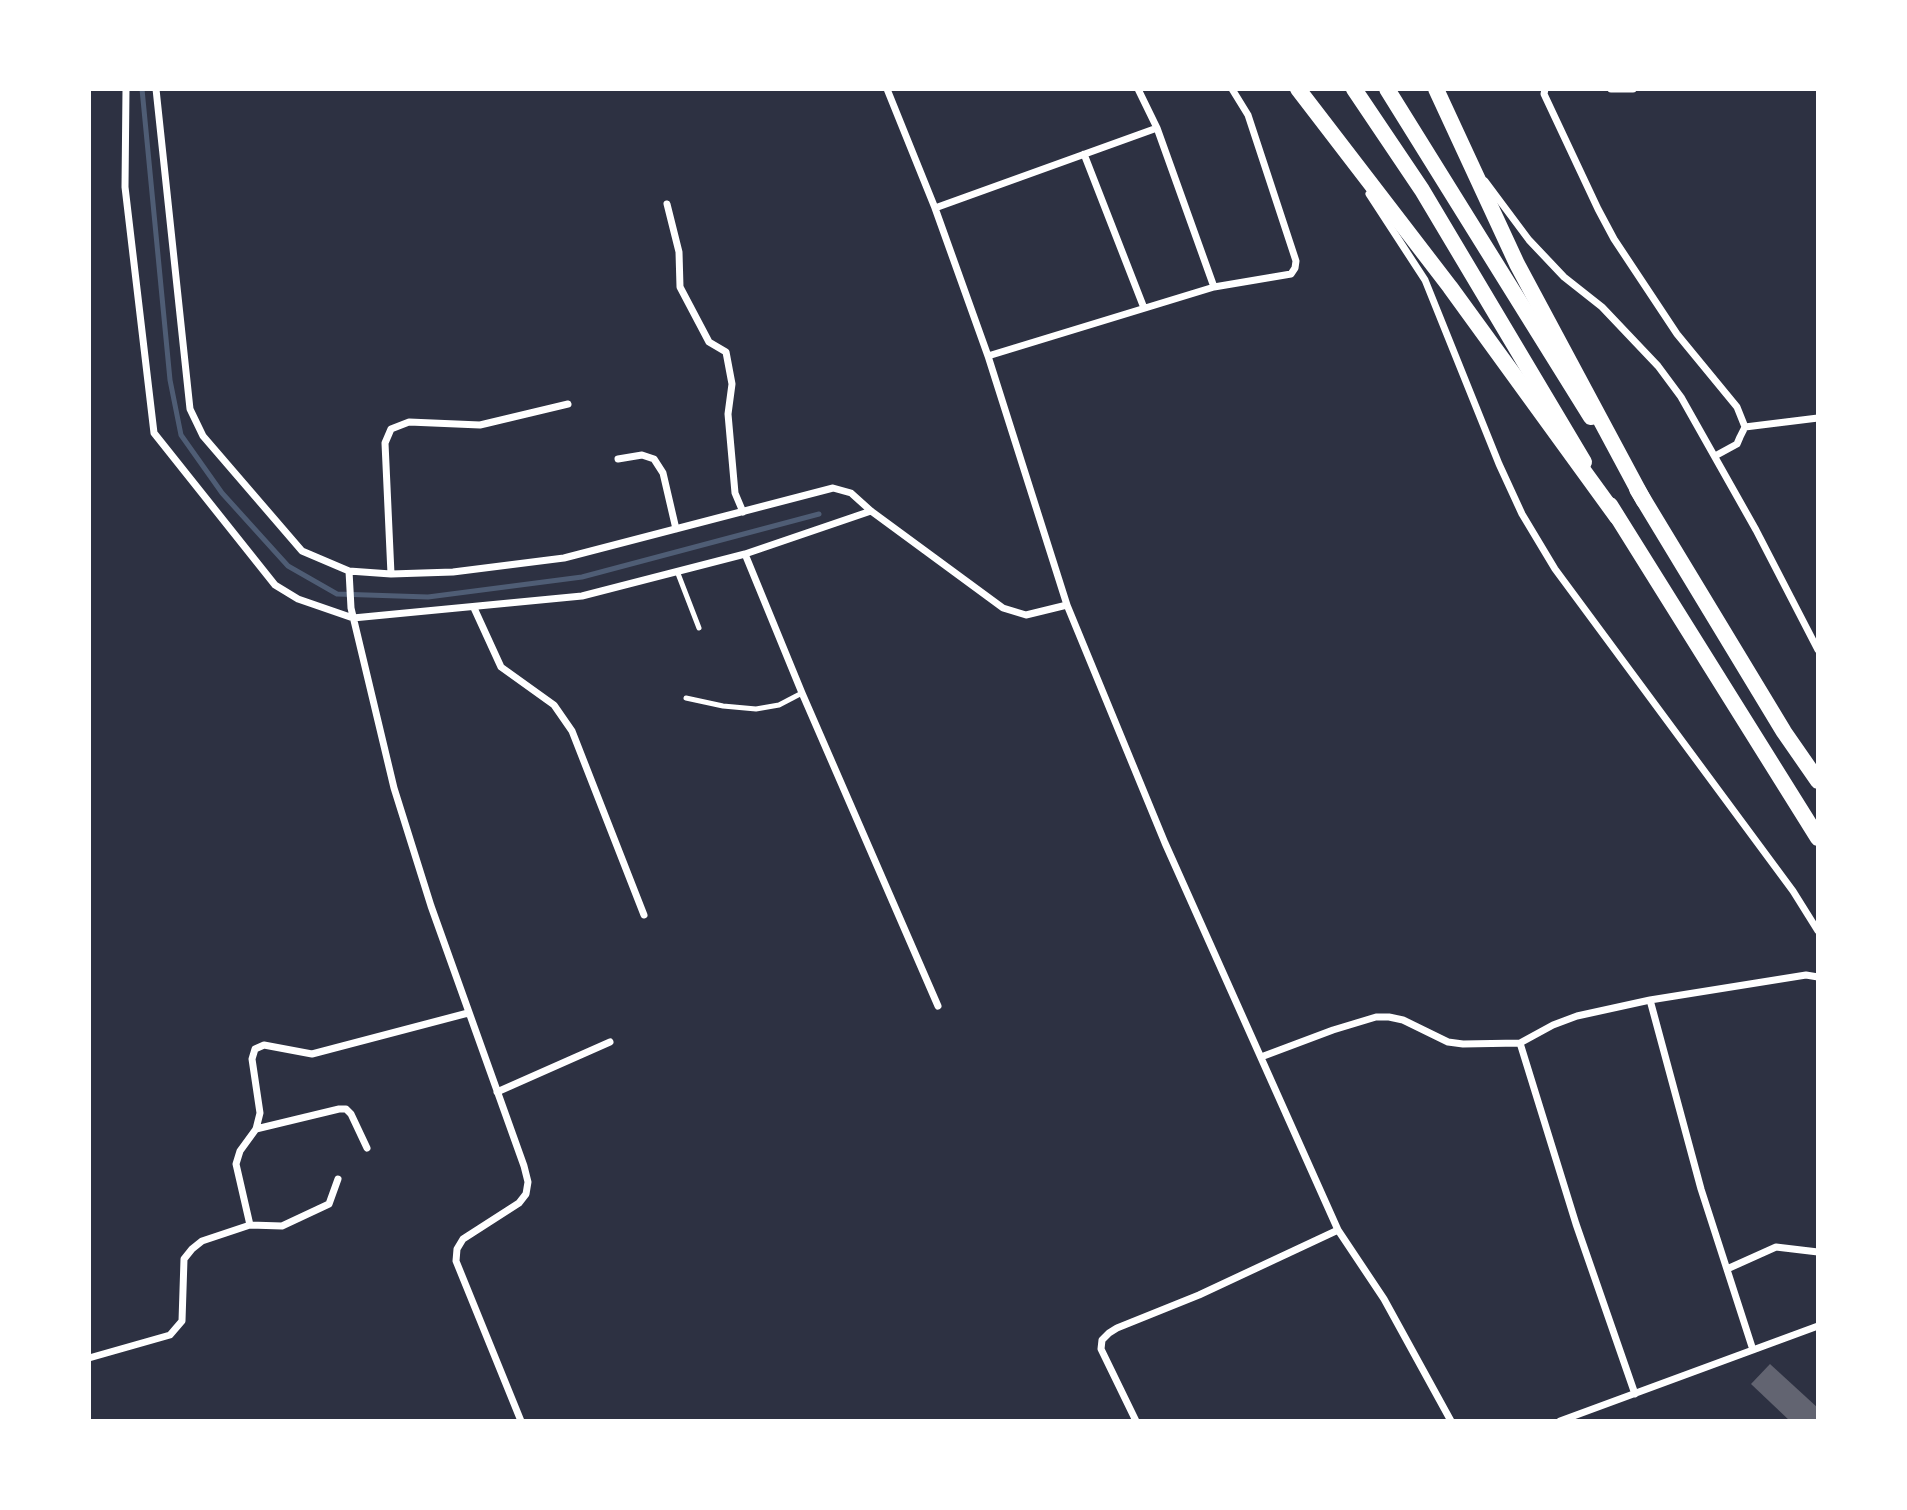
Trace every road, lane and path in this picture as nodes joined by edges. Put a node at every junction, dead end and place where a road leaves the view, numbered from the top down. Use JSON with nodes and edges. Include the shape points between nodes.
{"nodes":[{"id":1,"x":126,"y":89,"type":"edge"},
{"id":2,"x":156,"y":89,"type":"edge"},
{"id":3,"x":887,"y":89,"type":"edge"},
{"id":4,"x":1138,"y":89,"type":"edge"},
{"id":5,"x":1232,"y":89,"type":"edge"},
{"id":6,"x":1298,"y":89,"type":"edge"},
{"id":7,"x":1354,"y":89,"type":"edge"},
{"id":8,"x":1387,"y":89,"type":"edge"},
{"id":9,"x":1436,"y":89,"type":"edge"},
{"id":10,"x":1545,"y":89,"type":"edge"},
{"id":11,"x":1611,"y":89,"type":"edge"},
{"id":12,"x":1633,"y":89,"type":"edge"},
{"id":13,"x":1157,"y":128,"type":"junction"},
{"id":14,"x":1328,"y":130,"type":"junction"},
{"id":15,"x":1084,"y":154,"type":"junction"},
{"id":16,"x":1466,"y":155,"type":"junction"},
{"id":17,"x":667,"y":204,"type":"dead end"},
{"id":18,"x":935,"y":208,"type":"junction"},
{"id":19,"x":1214,"y":287,"type":"junction"},
{"id":20,"x":1144,"y":308,"type":"junction"},
{"id":21,"x":988,"y":356,"type":"junction"},
{"id":22,"x":568,"y":404,"type":"dead end"},
{"id":23,"x":1818,"y":418,"type":"edge"},
{"id":24,"x":1745,"y":427,"type":"junction"},
{"id":25,"x":1716,"y":456,"type":"junction"},
{"id":26,"x":618,"y":459,"type":"dead end"},
{"id":27,"x":1644,"y":501,"type":"junction"},
{"id":28,"x":871,"y":511,"type":"junction"},
{"id":29,"x":743,"y":512,"type":"junction"},
{"id":30,"x":1617,"y":517,"type":"junction"},
{"id":31,"x":676,"y":529,"type":"junction"},
{"id":32,"x":745,"y":554,"type":"junction"},
{"id":33,"x":677,"y":571,"type":"junction"},
{"id":34,"x":349,"y":572,"type":"junction"},
{"id":35,"x":391,"y":574,"type":"junction"},
{"id":36,"x":1067,"y":605,"type":"junction"},
{"id":37,"x":474,"y":608,"type":"junction"},
{"id":38,"x":353,"y":618,"type":"junction"},
{"id":39,"x":699,"y":628,"type":"dead end"},
{"id":40,"x":1818,"y":650,"type":"edge"},
{"id":41,"x":802,"y":693,"type":"junction"},
{"id":42,"x":686,"y":698,"type":"dead end"},
{"id":43,"x":1818,"y":781,"type":"edge"},
{"id":44,"x":1818,"y":838,"type":"edge"},
{"id":45,"x":644,"y":915,"type":"dead end"},
{"id":46,"x":1818,"y":931,"type":"edge"},
{"id":47,"x":1818,"y":978,"type":"edge"},
{"id":48,"x":1650,"y":1000,"type":"junction"},
{"id":49,"x":938,"y":1006,"type":"dead end"},
{"id":50,"x":468,"y":1013,"type":"junction"},
{"id":51,"x":610,"y":1042,"type":"dead end"},
{"id":52,"x":1520,"y":1043,"type":"junction"},
{"id":53,"x":1261,"y":1057,"type":"junction"},
{"id":54,"x":497,"y":1092,"type":"junction"},
{"id":55,"x":256,"y":1129,"type":"junction"},
{"id":56,"x":367,"y":1148,"type":"dead end"},
{"id":57,"x":338,"y":1179,"type":"dead end"},
{"id":58,"x":250,"y":1225,"type":"junction"},
{"id":59,"x":1338,"y":1230,"type":"junction"},
{"id":60,"x":1818,"y":1252,"type":"edge"},
{"id":61,"x":1727,"y":1269,"type":"junction"},
{"id":62,"x":1818,"y":1326,"type":"edge"},
{"id":63,"x":1753,"y":1350,"type":"junction"},
{"id":64,"x":89,"y":1358,"type":"edge"},
{"id":65,"x":1635,"y":1394,"type":"junction"},
{"id":66,"x":521,"y":1421,"type":"edge"},
{"id":67,"x":1136,"y":1421,"type":"edge"},
{"id":68,"x":1451,"y":1421,"type":"edge"},
{"id":69,"x":1560,"y":1421,"type":"edge"}],
"edges":[{"from":1,"to":38,"type":"street","via":[[125,187],[154,433],[275,585],[298,599]]},
{"from":2,"to":34,"type":"street","via":[[190,409],[203,436],[302,551]]},
{"from":3,"to":18,"type":"street"},
{"from":4,"to":13,"type":"street"},
{"from":5,"to":19,"type":"street","via":[[1248,115],[1296,261],[1291,274]]},
{"from":6,"to":14,"type":"main road"},
{"from":7,"to":30,"type":"main road","via":[[1422,190]]},
{"from":8,"to":27,"type":"main road"},
{"from":9,"to":16,"type":"main road"},
{"from":10,"to":24,"type":"street","via":[[1614,239],[1678,334],[1737,407]]},
{"from":11,"to":12,"type":"street"},
{"from":13,"to":15,"type":"street"},
{"from":13,"to":19,"type":"street"},
{"from":14,"to":30,"type":"main road","via":[[1450,287]]},
{"from":14,"to":46,"type":"street","via":[[1425,280],[1499,464],[1555,569]]},
{"from":15,"to":18,"type":"street"},
{"from":15,"to":20,"type":"street"},
{"from":16,"to":25,"type":"street","via":[[1529,240],[1658,366]]},
{"from":16,"to":27,"type":"main road","via":[[1517,264]]},
{"from":17,"to":29,"type":"street","via":[[679,253],[680,287],[709,342],[726,352],[732,384],[728,414],[736,493]]},
{"from":18,"to":21,"type":"street"},
{"from":19,"to":20,"type":"street"},
{"from":20,"to":21,"type":"street"},
{"from":21,"to":36,"type":"street"},
{"from":22,"to":35,"type":"street","via":[[480,425],[409,422],[391,429],[384,443]]},
{"from":23,"to":24,"type":"street"},
{"from":24,"to":25,"type":"street","via":[[1737,444]]},
{"from":25,"to":40,"type":"street"},
{"from":26,"to":31,"type":"street","via":[[642,455],[654,459],[663,473]]},
{"from":27,"to":43,"type":"main road"},
{"from":28,"to":29,"type":"street","via":[[851,493],[833,488]]},
{"from":28,"to":32,"type":"street"},
{"from":28,"to":36,"type":"street","via":[[1003,608],[1026,615]]},
{"from":29,"to":31,"type":"street"},
{"from":30,"to":44,"type":"main road"},
{"from":31,"to":35,"type":"street","via":[[564,558],[453,572]]},
{"from":32,"to":33,"type":"street"},
{"from":32,"to":41,"type":"street"},
{"from":33,"to":37,"type":"street","via":[[582,596]]},
{"from":33,"to":39,"type":"lane"},
{"from":34,"to":35,"type":"street"},
{"from":34,"to":38,"type":"street"},
{"from":36,"to":53,"type":"street","via":[[1165,843]]},
{"from":37,"to":38,"type":"street"},
{"from":37,"to":45,"type":"street","via":[[501,667],[554,705],[572,731]]},
{"from":38,"to":50,"type":"street","via":[[394,788]]},
{"from":41,"to":42,"type":"lane","via":[[779,705],[757,709]]},
{"from":41,"to":49,"type":"street"},
{"from":47,"to":48,"type":"street","via":[[1806,975]]},
{"from":48,"to":52,"type":"street","via":[[1577,1016]]},
{"from":48,"to":61,"type":"street"},
{"from":50,"to":54,"type":"street"},
{"from":50,"to":55,"type":"street","via":[[312,1054],[264,1045],[256,1049],[252,1059],[260,1113]]},
{"from":51,"to":54,"type":"street"},
{"from":52,"to":53,"type":"street","via":[[1448,1042],[1403,1020],[1377,1017]]},
{"from":52,"to":65,"type":"street"},
{"from":53,"to":59,"type":"street"},
{"from":54,"to":66,"type":"street","via":[[524,1166],[526,1194],[463,1239],[456,1261]]},
{"from":55,"to":56,"type":"street","via":[[346,1109]]},
{"from":55,"to":58,"type":"street","via":[[236,1164]]},
{"from":57,"to":58,"type":"street","via":[[329,1205],[282,1226]]},
{"from":58,"to":64,"type":"street","via":[[202,1241],[184,1259],[182,1321],[170,1335]]},
{"from":59,"to":67,"type":"street","via":[[1117,1328],[1102,1339],[1101,1349]]},
{"from":59,"to":68,"type":"street","via":[[1384,1299]]},
{"from":60,"to":61,"type":"street","via":[[1776,1247]]},
{"from":61,"to":63,"type":"street"},
{"from":62,"to":63,"type":"street"},
{"from":63,"to":65,"type":"street"},
{"from":65,"to":69,"type":"street"}]}
